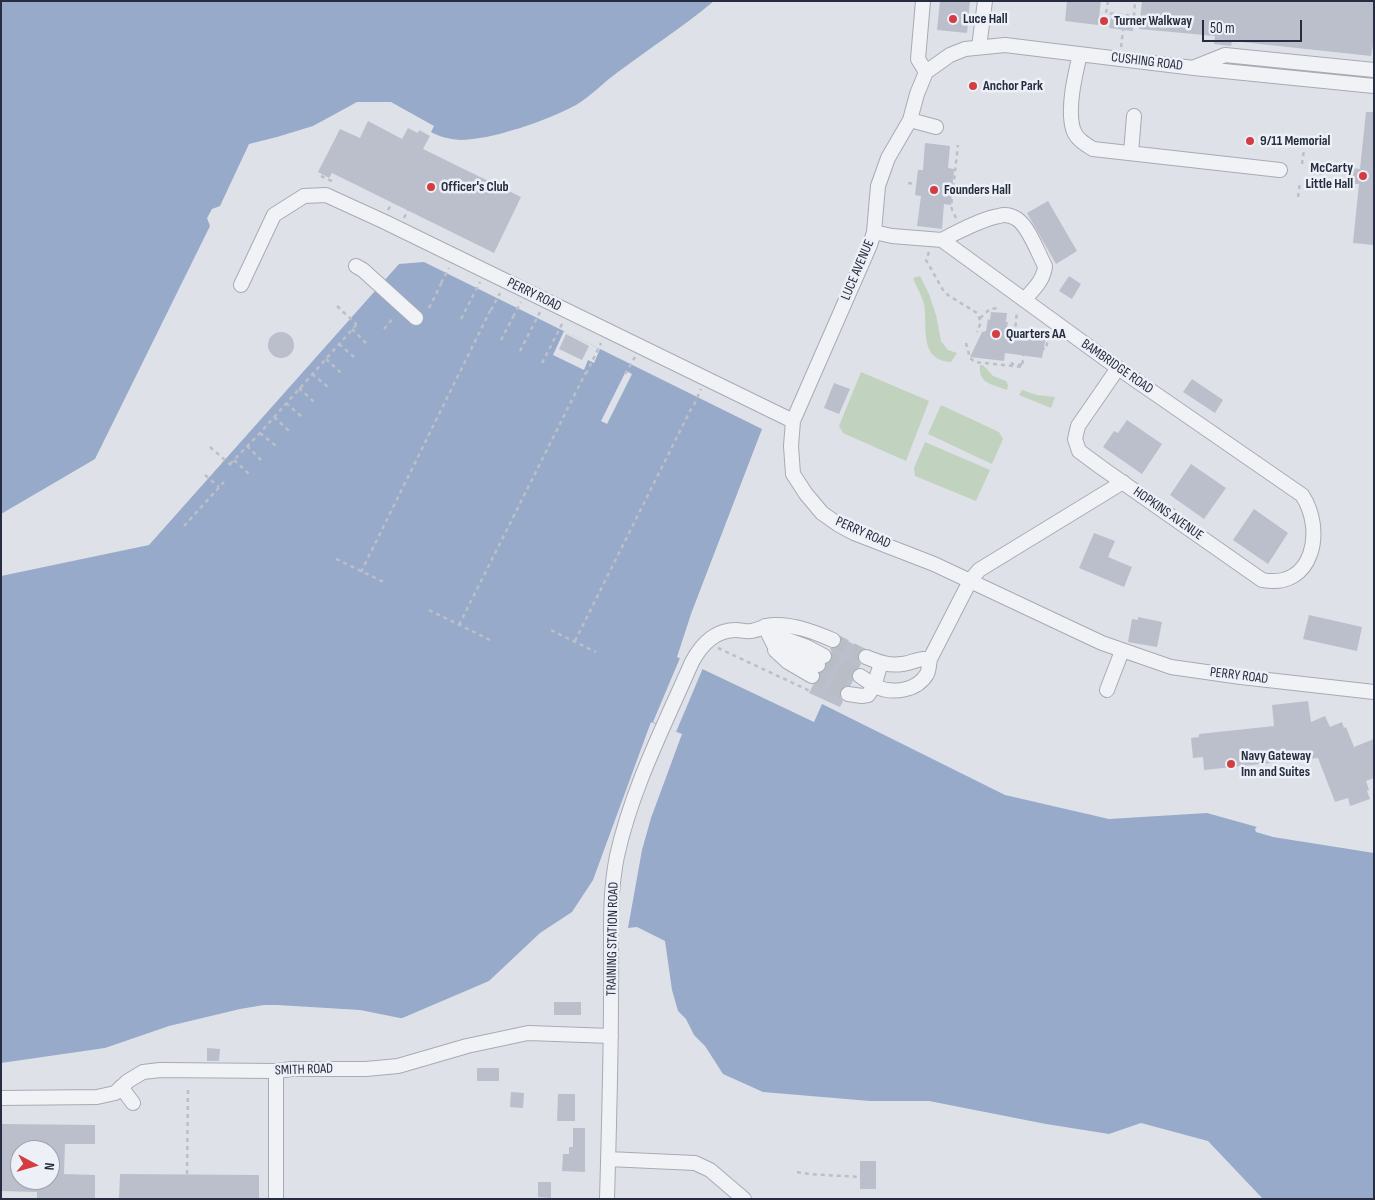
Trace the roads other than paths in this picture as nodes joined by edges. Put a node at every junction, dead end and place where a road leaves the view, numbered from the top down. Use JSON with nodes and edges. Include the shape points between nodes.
{"nodes":[{"id":1,"x":923,"y":1,"type":"edge"},
{"id":2,"x":985,"y":1,"type":"edge"},
{"id":3,"x":979,"y":46,"type":"junction"},
{"id":4,"x":1080,"y":54,"type":"junction"},
{"id":5,"x":1194,"y":68,"type":"junction"},
{"id":6,"x":1374,"y":70,"type":"edge"},
{"id":7,"x":926,"y":72,"type":"junction"},
{"id":8,"x":1374,"y":86,"type":"edge"},
{"id":9,"x":1134,"y":116,"type":"dead end"},
{"id":10,"x":910,"y":120,"type":"junction"},
{"id":11,"x":936,"y":127,"type":"dead end"},
{"id":12,"x":1130,"y":153,"type":"junction"},
{"id":13,"x":1280,"y":170,"type":"dead end"},
{"id":14,"x":874,"y":232,"type":"junction"},
{"id":15,"x":942,"y":240,"type":"junction"},
{"id":16,"x":356,"y":266,"type":"dead end"},
{"id":17,"x":241,"y":285,"type":"dead end"},
{"id":18,"x":1021,"y":302,"type":"junction"},
{"id":19,"x":416,"y":318,"type":"dead end"},
{"id":20,"x":1118,"y":368,"type":"junction"},
{"id":21,"x":793,"y":421,"type":"junction"},
{"id":22,"x":1123,"y":482,"type":"junction"},
{"id":23,"x":1302,"y":495,"type":"joint"},
{"id":24,"x":970,"y":581,"type":"junction"},
{"id":25,"x":769,"y":635,"type":"junction"},
{"id":26,"x":1122,"y":651,"type":"junction"},
{"id":27,"x":866,"y":658,"type":"tunnel mouth"},
{"id":28,"x":930,"y":659,"type":"junction"},
{"id":29,"x":817,"y":662,"type":"junction"},
{"id":30,"x":881,"y":663,"type":"junction"},
{"id":31,"x":874,"y":686,"type":"junction"},
{"id":32,"x":1107,"y":690,"type":"dead end"},
{"id":33,"x":1374,"y":692,"type":"edge"},
{"id":34,"x":611,"y":1036,"type":"junction"},
{"id":35,"x":276,"y":1071,"type":"junction"},
{"id":36,"x":121,"y":1087,"type":"junction"},
{"id":37,"x":1,"y":1098,"type":"edge"},
{"id":38,"x":133,"y":1103,"type":"dead end"},
{"id":39,"x":608,"y":1159,"type":"junction"},
{"id":40,"x":276,"y":1199,"type":"edge"},
{"id":41,"x":607,"y":1199,"type":"edge"},
{"id":42,"x":744,"y":1199,"type":"edge"}],
"edges":[{"from":1,"to":7,"type":"street","via":[[918,59]]},
{"from":2,"to":3,"type":"street"},
{"from":3,"to":4,"type":"street","name":"CUSHING ROAD","via":[[1004,45]]},
{"from":3,"to":7,"type":"street","name":"CUSHING ROAD","via":[[950,55]]},
{"from":4,"to":5,"type":"street","name":"CUSHING ROAD"},
{"from":4,"to":12,"type":"street","via":[[1072,108],[1073,130],[1092,149]]},
{"from":5,"to":6,"type":"street","via":[[1225,55]]},
{"from":5,"to":8,"type":"street","name":"CUSHING ROAD"},
{"from":7,"to":10,"type":"street","name":"LUCE AVENUE"},
{"from":9,"to":12,"type":"street"},
{"from":10,"to":11,"type":"street"},
{"from":10,"to":14,"type":"street","name":"LUCE AVENUE","via":[[881,176]]},
{"from":12,"to":13,"type":"street"},
{"from":14,"to":15,"type":"street"},
{"from":14,"to":21,"type":"street","name":"LUCE AVENUE"},
{"from":15,"to":18,"type":"street","name":"BAMBRIDGE ROAD"},
{"from":15,"to":18,"type":"street","via":[[1000,215],[1018,220],[1044,266],[1040,280]]},
{"from":16,"to":19,"type":"street"},
{"from":17,"to":21,"type":"street","name":"PERRY ROAD","via":[[274,215],[304,196],[326,195],[387,217]]},
{"from":18,"to":20,"type":"street","name":"BAMBRIDGE ROAD"},
{"from":20,"to":22,"type":"street","via":[[1078,426],[1075,439],[1079,451]]},
{"from":20,"to":23,"type":"street","name":"BAMBRIDGE ROAD"},
{"from":21,"to":24,"type":"street","name":"PERRY ROAD","via":[[793,474],[822,513],[854,533],[914,555]]},
{"from":22,"to":23,"type":"street","name":"HOPKINS AVENUE","via":[[1262,580],[1275,583],[1304,568],[1312,549],[1313,518]]},
{"from":22,"to":24,"type":"street","name":"HOPKINS AVENUE","via":[[979,570]]},
{"from":24,"to":26,"type":"street","name":"PERRY ROAD"},
{"from":24,"to":28,"type":"street"},
{"from":25,"to":29,"type":"street"},
{"from":25,"to":29,"type":"street","via":[[776,650],[788,662]]},
{"from":25,"to":29,"type":"street","name":"TRAINING STATION ROAD","via":[[772,624],[811,631],[827,638]]},
{"from":25,"to":34,"type":"street","name":"TRAINING STATION ROAD","via":[[736,630],[725,632],[708,640],[697,652],[630,807],[613,881]]},
{"from":26,"to":32,"type":"street"},
{"from":26,"to":33,"type":"street","name":"PERRY ROAD","via":[[1171,667]]},
{"from":27,"to":30,"type":"street"},
{"from":28,"to":30,"type":"street","via":[[904,664]]},
{"from":28,"to":31,"type":"street","via":[[928,672],[914,686],[892,690]]},
{"from":30,"to":31,"type":"street"},
{"from":31,"to":31,"type":"street","via":[[854,684],[862,696],[868,695]]},
{"from":34,"to":35,"type":"street","name":"SMITH ROAD","via":[[528,1033],[398,1066]]},
{"from":34,"to":39,"type":"street","name":"TRAINING STATION ROAD"},
{"from":35,"to":36,"type":"street","name":"SMITH ROAD","via":[[160,1070],[142,1072]]},
{"from":35,"to":40,"type":"street"},
{"from":36,"to":37,"type":"street","name":"SMITH ROAD","via":[[115,1093],[97,1097]]},
{"from":36,"to":38,"type":"street"},
{"from":39,"to":41,"type":"street","name":"TRAINING STATION ROAD"},
{"from":39,"to":42,"type":"street","via":[[695,1163],[710,1170]]}]}
